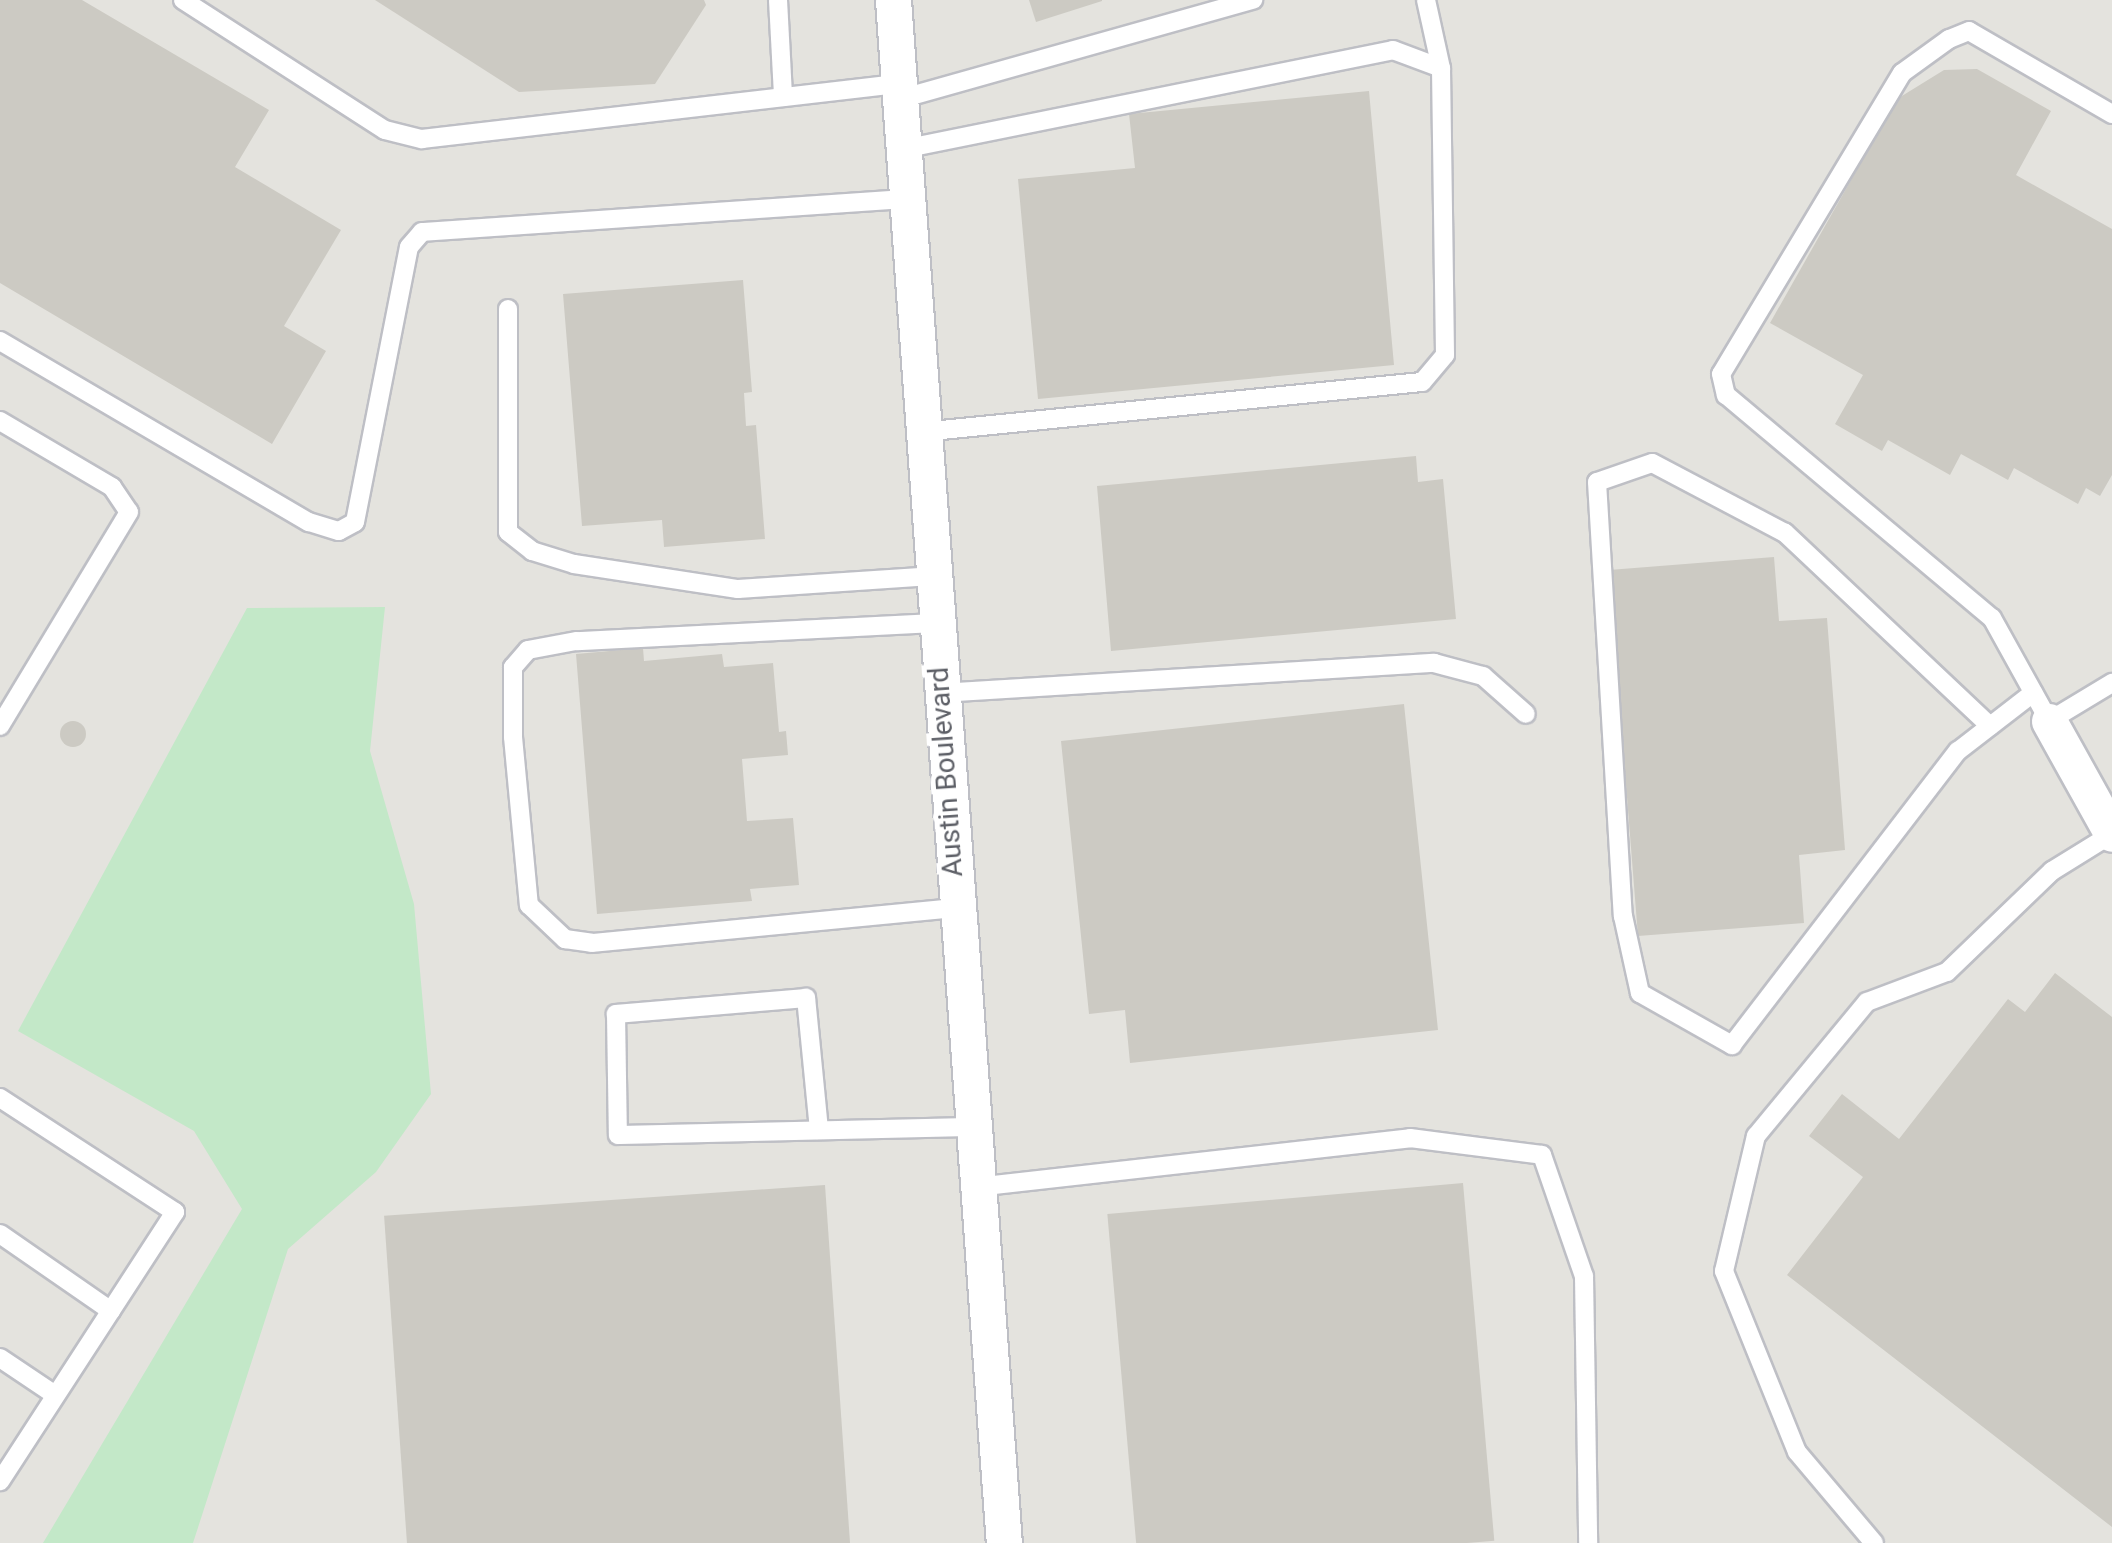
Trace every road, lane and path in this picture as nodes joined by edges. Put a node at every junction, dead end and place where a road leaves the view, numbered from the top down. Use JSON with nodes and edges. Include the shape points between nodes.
{"nodes":[{"id":1,"x":183,"y":0,"type":"edge"},
{"id":2,"x":778,"y":0,"type":"edge"},
{"id":3,"x":893,"y":0,"type":"edge"},
{"id":4,"x":1253,"y":0,"type":"edge"},
{"id":5,"x":1426,"y":0,"type":"edge"},
{"id":6,"x":1440,"y":68,"type":"junction"},
{"id":7,"x":900,"y":91,"type":"junction"},
{"id":8,"x":783,"y":97,"type":"junction"},
{"id":9,"x":2112,"y":114,"type":"edge"},
{"id":10,"x":904,"y":149,"type":"junction"},
{"id":11,"x":907,"y":199,"type":"junction"},
{"id":12,"x":508,"y":308,"type":"dead end"},
{"id":13,"x":0,"y":340,"type":"edge"},
{"id":14,"x":0,"y":421,"type":"edge"},
{"id":15,"x":922,"y":432,"type":"junction"},
{"id":16,"x":932,"y":576,"type":"junction"},
{"id":17,"x":935,"y":623,"type":"junction"},
{"id":18,"x":2112,"y":683,"type":"edge"},
{"id":19,"x":940,"y":693,"type":"junction"},
{"id":20,"x":2041,"y":707,"type":"junction"},
{"id":21,"x":1526,"y":714,"type":"dead end"},
{"id":22,"x":0,"y":726,"type":"edge"},
{"id":23,"x":1990,"y":726,"type":"junction"},
{"id":24,"x":2112,"y":834,"type":"edge"},
{"id":25,"x":956,"y":908,"type":"junction"},
{"id":26,"x":0,"y":1098,"type":"edge"},
{"id":27,"x":971,"y":1127,"type":"junction"},
{"id":28,"x":819,"y":1130,"type":"junction"},
{"id":29,"x":976,"y":1187,"type":"junction"},
{"id":30,"x":0,"y":1234,"type":"edge"},
{"id":31,"x":111,"y":1311,"type":"junction"},
{"id":32,"x":0,"y":1358,"type":"edge"},
{"id":33,"x":55,"y":1395,"type":"junction"},
{"id":34,"x":0,"y":1481,"type":"edge"},
{"id":35,"x":1004,"y":1543,"type":"edge"},
{"id":36,"x":1588,"y":1543,"type":"edge"},
{"id":37,"x":1874,"y":1543,"type":"edge"}],
"edges":[{"from":1,"to":8,"type":"lane","via":[[385,130],[422,139]]},
{"from":2,"to":8,"type":"lane"},
{"from":3,"to":7,"type":"street","name":"Austin Boulevard"},
{"from":4,"to":7,"type":"lane"},
{"from":5,"to":6,"type":"lane"},
{"from":6,"to":10,"type":"lane","via":[[1393,50]]},
{"from":6,"to":15,"type":"lane","via":[[1445,354],[1422,382]]},
{"from":7,"to":8,"type":"lane"},
{"from":7,"to":10,"type":"street","name":"Austin Boulevard"},
{"from":9,"to":20,"type":"lane","via":[[1970,30],[1949,40],[1902,73],[1721,374],[1726,395],[1992,618]]},
{"from":10,"to":11,"type":"street","name":"Austin Boulevard"},
{"from":11,"to":13,"type":"lane","via":[[422,232],[408,247],[355,522],[339,531],[309,522]]},
{"from":11,"to":15,"type":"street","name":"Austin Boulevard"},
{"from":12,"to":16,"type":"lane","via":[[508,532],[532,550],[574,564],[738,588]]},
{"from":14,"to":22,"type":"lane","via":[[112,487],[129,512]]},
{"from":15,"to":16,"type":"street","name":"Austin Boulevard"},
{"from":16,"to":17,"type":"street","name":"Austin Boulevard"},
{"from":17,"to":19,"type":"street","name":"Austin Boulevard"},
{"from":17,"to":25,"type":"lane","via":[[576,641],[528,650],[513,667],[513,737],[529,905],[565,939],[592,942]]},
{"from":18,"to":20,"type":"lane"},
{"from":19,"to":21,"type":"lane","via":[[1434,663],[1483,676]]},
{"from":19,"to":25,"type":"street","name":"Austin Boulevard"},
{"from":20,"to":23,"type":"lane"},
{"from":20,"to":24,"type":"street"},
{"from":23,"to":23,"type":"lane","via":[[1958,750],[1732,1045],[1640,993],[1622,916],[1597,482],[1652,462],[1784,533]]},
{"from":24,"to":37,"type":"lane","via":[[2052,872],[1947,972],[1867,1002],[1756,1136],[1724,1271],[1797,1452]]},
{"from":25,"to":27,"type":"street","name":"Austin Boulevard"},
{"from":26,"to":31,"type":"lane","via":[[176,1212]]},
{"from":27,"to":28,"type":"lane"},
{"from":27,"to":29,"type":"street","name":"Austin Boulevard"},
{"from":28,"to":28,"type":"lane","via":[[618,1135],[616,1014],[806,998]]},
{"from":29,"to":35,"type":"street","name":"Austin Boulevard"},
{"from":29,"to":36,"type":"lane","via":[[1410,1138],[1542,1155],[1584,1276]]},
{"from":30,"to":31,"type":"lane"},
{"from":31,"to":33,"type":"lane"},
{"from":32,"to":33,"type":"lane"},
{"from":33,"to":34,"type":"lane"}]}
